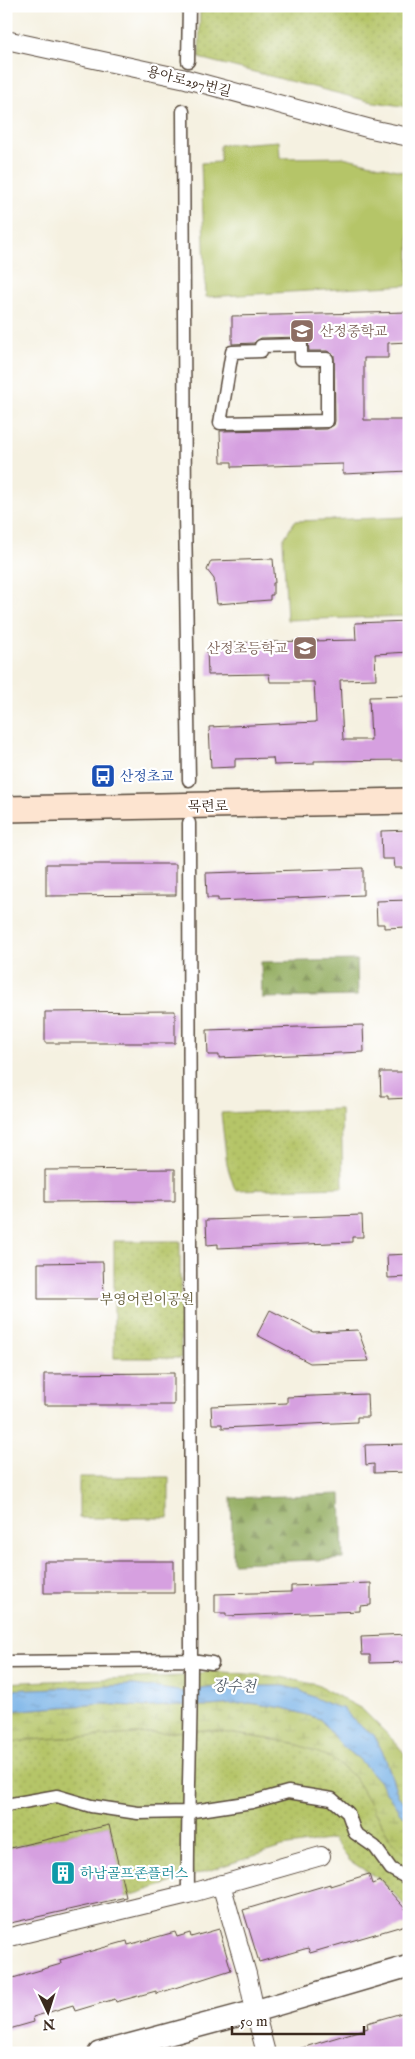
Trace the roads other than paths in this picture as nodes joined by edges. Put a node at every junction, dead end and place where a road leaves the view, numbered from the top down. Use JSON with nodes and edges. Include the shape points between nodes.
{"nodes":[{"id":1,"x":189,"y":6,"type":"edge"},
{"id":2,"x":6,"y":40,"type":"edge"},
{"id":3,"x":188,"y":61,"type":"dead end"},
{"id":4,"x":183,"y":111,"type":"dead end"},
{"id":5,"x":409,"y":126,"type":"edge"},
{"id":6,"x":371,"y":129,"type":"junction"},
{"id":7,"x":409,"y":137,"type":"edge"},
{"id":8,"x":328,"y":421,"type":"joint"},
{"id":9,"x":188,"y":780,"type":"dead end"},
{"id":10,"x":409,"y":801,"type":"edge"},
{"id":11,"x":6,"y":809,"type":"edge"},
{"id":12,"x":189,"y":823,"type":"dead end"},
{"id":13,"x":6,"y":1662,"type":"edge"},
{"id":14,"x":212,"y":1663,"type":"dead end"},
{"id":15,"x":191,"y":1664,"type":"junction"},
{"id":16,"x":6,"y":1805,"type":"edge"},
{"id":17,"x":187,"y":1812,"type":"junction"},
{"id":18,"x":321,"y":1856,"type":"dead end"},
{"id":19,"x":409,"y":1879,"type":"edge"},
{"id":20,"x":221,"y":1884,"type":"junction"},
{"id":21,"x":188,"y":1894,"type":"junction"},
{"id":22,"x":6,"y":1938,"type":"edge"},
{"id":23,"x":409,"y":1966,"type":"edge"},
{"id":24,"x":254,"y":2011,"type":"junction"},
{"id":25,"x":99,"y":2053,"type":"edge"},
{"id":26,"x":266,"y":2053,"type":"edge"}],
"edges":[{"from":1,"to":3,"type":"street"},
{"from":2,"to":6,"type":"street","name":"용아로297번길","via":[[186,79]]},
{"from":4,"to":9,"type":"street"},
{"from":5,"to":6,"type":"street"},
{"from":6,"to":7,"type":"street","name":"용아로297번길"},
{"from":8,"to":8,"type":"street","via":[[327,359],[301,360],[301,345],[260,346],[261,351],[232,352],[220,424]]},
{"from":10,"to":11,"type":"main road","name":"목련로"},
{"from":12,"to":15,"type":"street"},
{"from":13,"to":15,"type":"street"},
{"from":14,"to":15,"type":"street"},
{"from":15,"to":17,"type":"street"},
{"from":16,"to":17,"type":"street","via":[[56,1796],[91,1806],[138,1813]]},
{"from":17,"to":19,"type":"street","via":[[252,1802],[288,1792],[332,1799],[348,1813],[355,1832],[375,1847],[392,1869]]},
{"from":17,"to":21,"type":"street"},
{"from":18,"to":20,"type":"street"},
{"from":20,"to":21,"type":"street"},
{"from":20,"to":24,"type":"street","via":[[247,1974]]},
{"from":21,"to":22,"type":"street"},
{"from":23,"to":24,"type":"street"},
{"from":24,"to":25,"type":"street"},
{"from":24,"to":26,"type":"street"}]}
